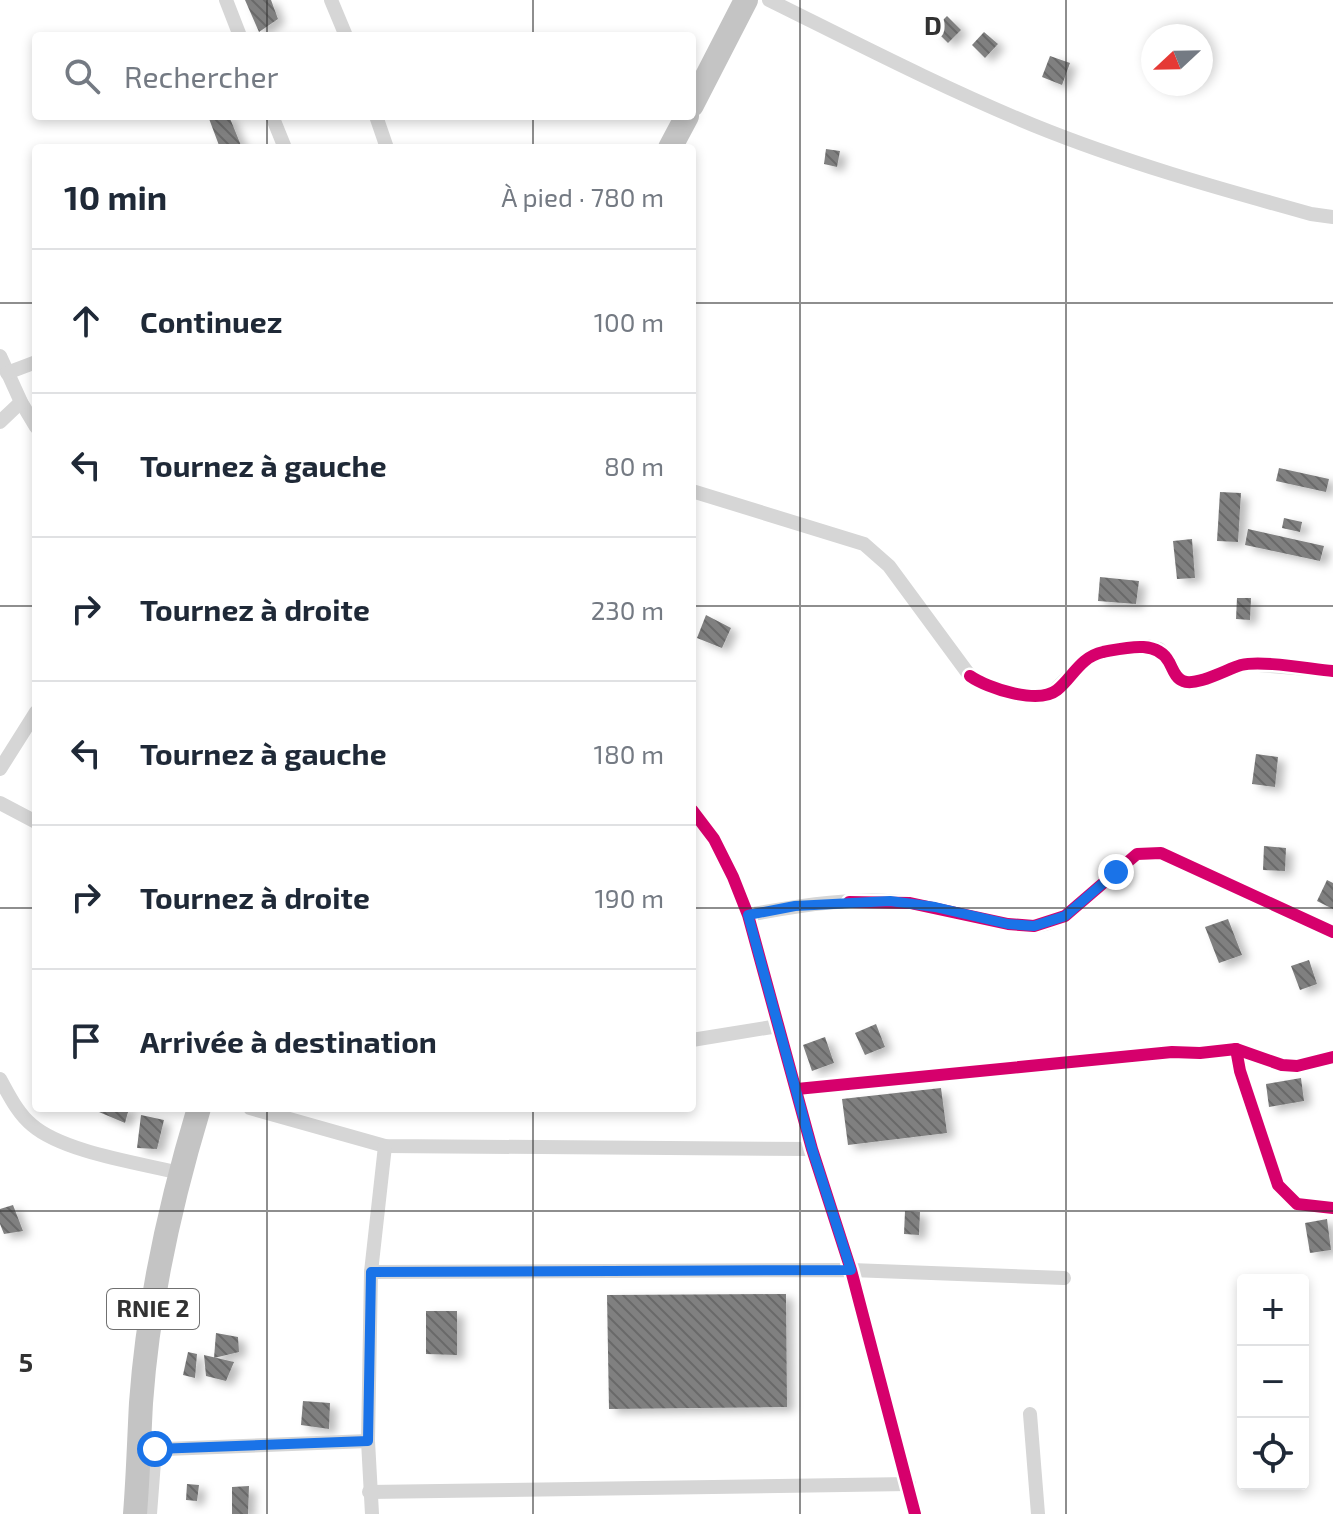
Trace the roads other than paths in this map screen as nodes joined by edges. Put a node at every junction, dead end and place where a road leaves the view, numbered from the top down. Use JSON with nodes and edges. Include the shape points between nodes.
{"nodes":[{"id":1,"x":226,"y":0,"type":"edge"},
{"id":2,"x":331,"y":0,"type":"edge"},
{"id":3,"x":746,"y":0,"type":"edge"},
{"id":4,"x":769,"y":0,"type":"edge"},
{"id":5,"x":238,"y":32,"type":"edge"},
{"id":6,"x":344,"y":32,"type":"edge"},
{"id":7,"x":696,"y":97,"type":"edge"},
{"id":8,"x":274,"y":120,"type":"edge"},
{"id":9,"x":377,"y":120,"type":"edge"},
{"id":10,"x":685,"y":120,"type":"edge"},
{"id":11,"x":283,"y":144,"type":"edge"},
{"id":12,"x":386,"y":144,"type":"edge"},
{"id":13,"x":672,"y":144,"type":"edge"},
{"id":14,"x":1333,"y":217,"type":"edge"},
{"id":15,"x":0,"y":356,"type":"edge"},
{"id":16,"x":32,"y":364,"type":"edge"},
{"id":17,"x":7,"y":373,"type":"junction"},
{"id":18,"x":21,"y":402,"type":"junction"},
{"id":19,"x":32,"y":420,"type":"edge"},
{"id":20,"x":0,"y":422,"type":"edge"},
{"id":21,"x":696,"y":492,"type":"edge"},
{"id":22,"x":1333,"y":671,"type":"edge"},
{"id":23,"x":32,"y":718,"type":"edge"},
{"id":24,"x":0,"y":769,"type":"edge"},
{"id":25,"x":0,"y":803,"type":"edge"},
{"id":26,"x":696,"y":815,"type":"edge"},
{"id":27,"x":32,"y":820,"type":"edge"},
{"id":28,"x":748,"y":915,"type":"junction"},
{"id":29,"x":1333,"y":932,"type":"edge"},
{"id":30,"x":778,"y":1026,"type":"junction"},
{"id":31,"x":696,"y":1039,"type":"edge"},
{"id":32,"x":1236,"y":1049,"type":"junction"},
{"id":33,"x":1333,"y":1057,"type":"edge"},
{"id":34,"x":0,"y":1079,"type":"edge"},
{"id":35,"x":797,"y":1089,"type":"junction"},
{"id":36,"x":198,"y":1112,"type":"edge"},
{"id":37,"x":264,"y":1112,"type":"edge"},
{"id":38,"x":385,"y":1146,"type":"junction"},
{"id":39,"x":812,"y":1149,"type":"junction"},
{"id":40,"x":180,"y":1173,"type":"junction"},
{"id":41,"x":1333,"y":1208,"type":"edge"},
{"id":42,"x":851,"y":1270,"type":"junction"},
{"id":43,"x":371,"y":1272,"type":"junction"},
{"id":44,"x":1064,"y":1278,"type":"dead end"},
{"id":45,"x":1030,"y":1414,"type":"dead end"},
{"id":46,"x":368,"y":1441,"type":"junction"},
{"id":47,"x":147,"y":1450,"type":"junction"},
{"id":48,"x":909,"y":1484,"type":"junction"},
{"id":49,"x":369,"y":1492,"type":"junction"},
{"id":50,"x":135,"y":1514,"type":"edge"},
{"id":51,"x":150,"y":1514,"type":"edge"},
{"id":52,"x":372,"y":1514,"type":"edge"},
{"id":53,"x":915,"y":1514,"type":"edge"},
{"id":54,"x":1038,"y":1514,"type":"edge"}],
"edges":[{"from":1,"to":5,"type":"street"},
{"from":2,"to":6,"type":"street"},
{"from":3,"to":7,"type":"highway"},
{"from":4,"to":14,"type":"street","via":[[1033,125],[1168,174]]},
{"from":8,"to":11,"type":"street"},
{"from":9,"to":12,"type":"street"},
{"from":10,"to":13,"type":"highway"},
{"from":15,"to":17,"type":"street"},
{"from":16,"to":17,"type":"street"},
{"from":17,"to":18,"type":"street"},
{"from":18,"to":19,"type":"street"},
{"from":18,"to":20,"type":"street"},
{"from":21,"to":22,"type":"street","via":[[864,544],[889,566],[970,676],[983,686],[1026,696],[1052,693],[1087,658],[1147,646],[1159,649],[1184,682],[1246,664]]},
{"from":23,"to":24,"type":"street"},
{"from":25,"to":27,"type":"street"},
{"from":26,"to":28,"type":"street","via":[[714,839]]},
{"from":28,"to":29,"type":"street","via":[[795,906],[890,901],[1034,926],[1065,916],[1137,854],[1148,852],[1161,853]]},
{"from":28,"to":30,"type":"street"},
{"from":30,"to":31,"type":"street"},
{"from":30,"to":35,"type":"street"},
{"from":32,"to":33,"type":"street","via":[[1282,1065]]},
{"from":32,"to":35,"type":"street"},
{"from":32,"to":41,"type":"street","via":[[1278,1185],[1297,1204]]},
{"from":34,"to":40,"type":"street","via":[[24,1117],[45,1135]]},
{"from":35,"to":39,"type":"street"},
{"from":36,"to":40,"type":"highway","name":"RNIE 2","number":"RNIE 2"},
{"from":37,"to":38,"type":"street"},
{"from":38,"to":39,"type":"street"},
{"from":38,"to":43,"type":"street"},
{"from":39,"to":42,"type":"street"},
{"from":40,"to":47,"type":"highway","name":"RNIE 2","number":"RNIE 2","via":[[148,1340],[141,1402]]},
{"from":42,"to":43,"type":"street"},
{"from":42,"to":44,"type":"street"},
{"from":42,"to":48,"type":"street"},
{"from":43,"to":46,"type":"street"},
{"from":45,"to":54,"type":"street"},
{"from":46,"to":47,"type":"street"},
{"from":46,"to":49,"type":"street"},
{"from":47,"to":50,"type":"highway","name":"RNIE 2","number":"RNIE 2"},
{"from":47,"to":51,"type":"street"},
{"from":48,"to":49,"type":"street"},
{"from":48,"to":53,"type":"street"},
{"from":49,"to":52,"type":"street"}]}
